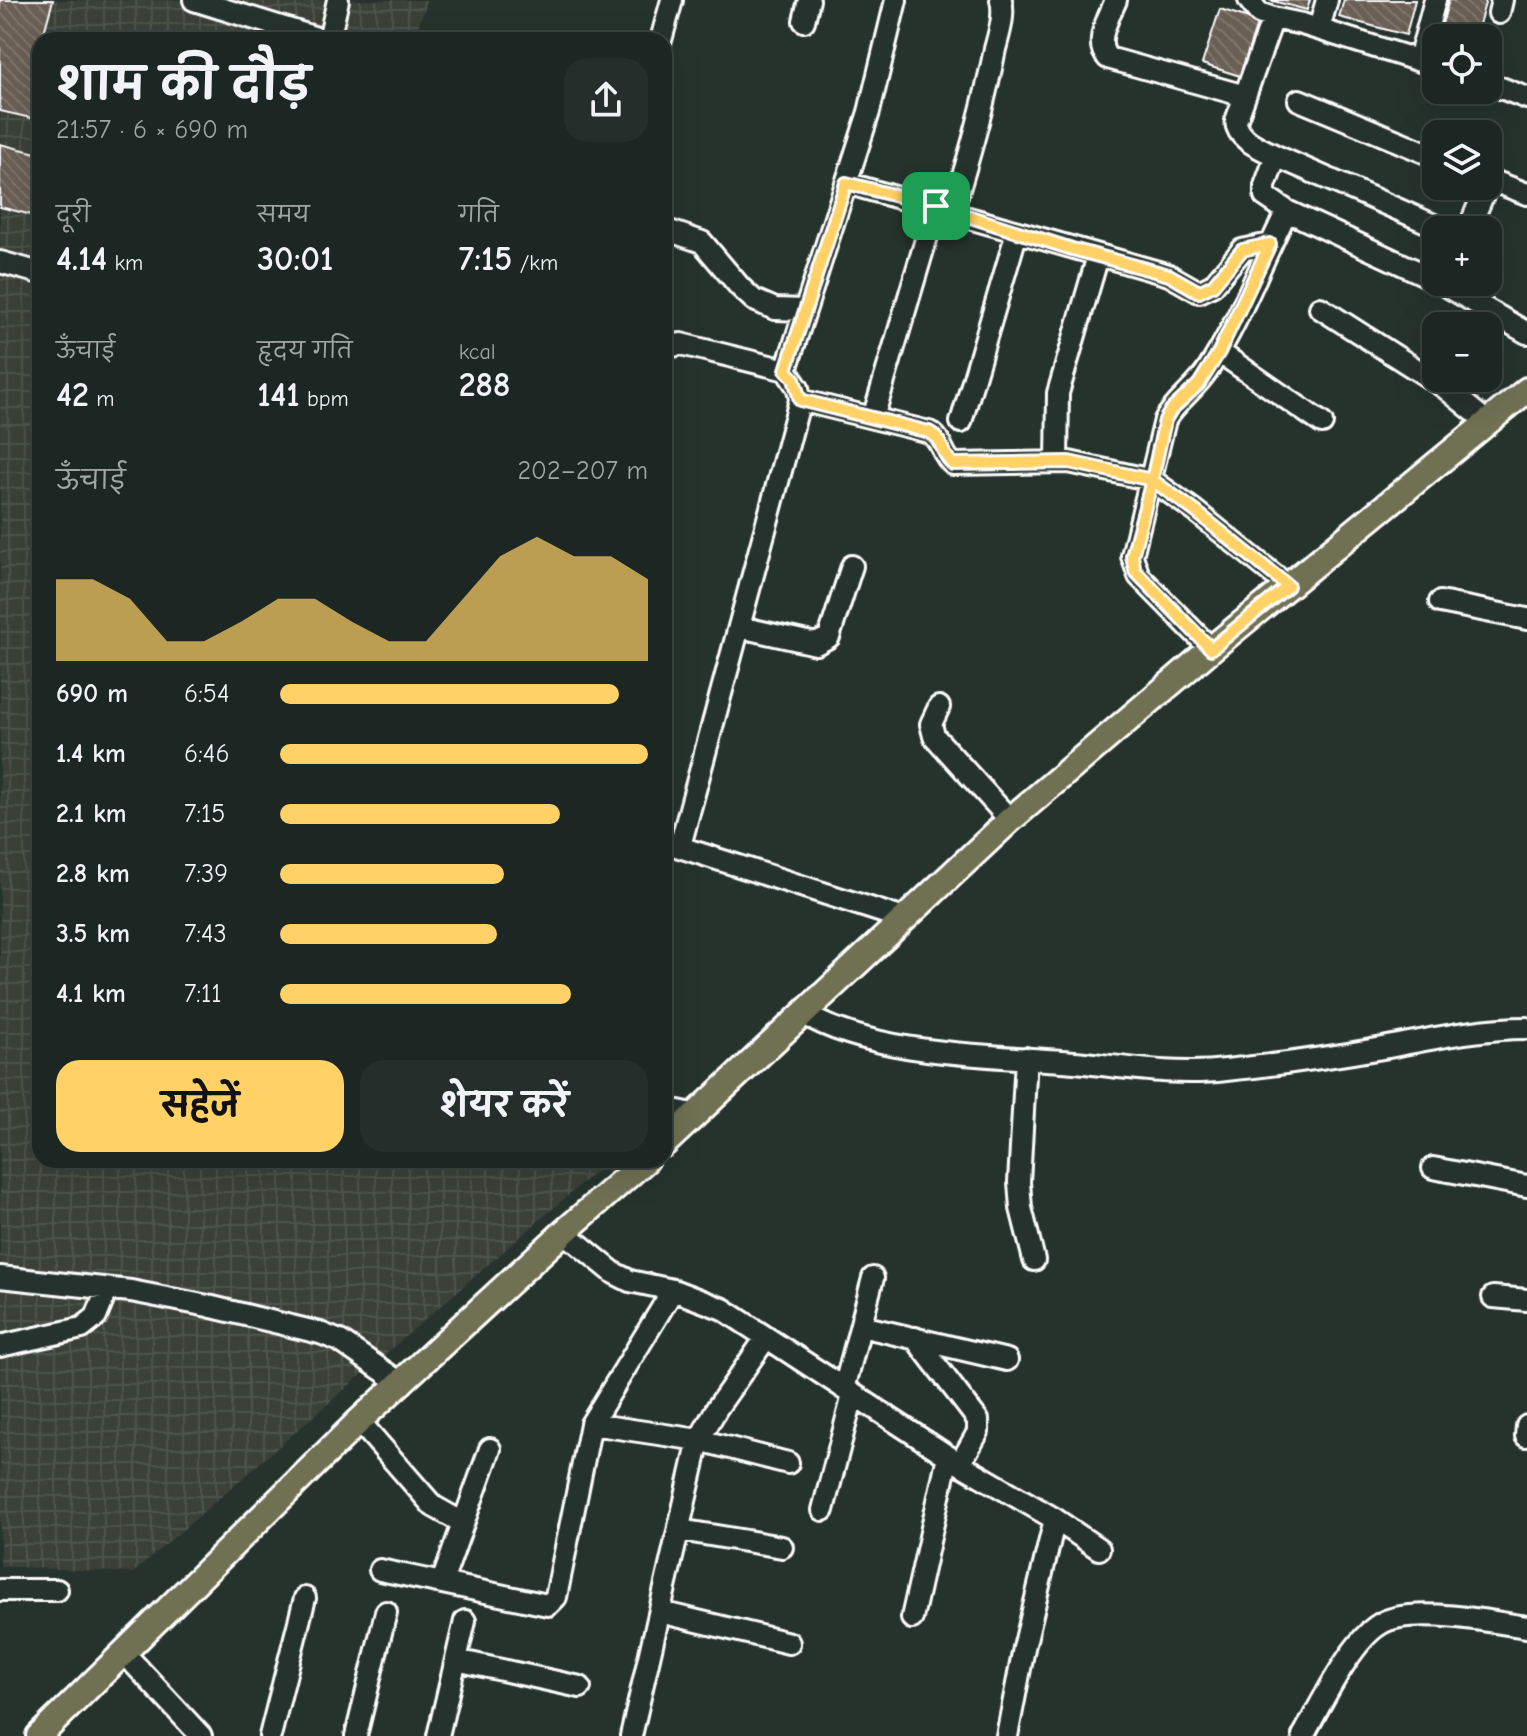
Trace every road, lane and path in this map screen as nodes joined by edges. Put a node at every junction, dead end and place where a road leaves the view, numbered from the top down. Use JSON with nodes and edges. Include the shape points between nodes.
{"nodes":[{"id":1,"x":194,"y":0,"type":"edge"},
{"id":2,"x":338,"y":0,"type":"edge"},
{"id":3,"x":672,"y":0,"type":"edge"},
{"id":4,"x":809,"y":0,"type":"edge"},
{"id":5,"x":896,"y":0,"type":"edge"},
{"id":6,"x":1001,"y":0,"type":"edge"},
{"id":7,"x":1116,"y":0,"type":"edge"},
{"id":8,"x":1249,"y":0,"type":"edge"},
{"id":9,"x":1327,"y":0,"type":"edge"},
{"id":10,"x":1435,"y":0,"type":"edge"},
{"id":11,"x":1273,"y":18,"type":"junction"},
{"id":12,"x":804,"y":21,"type":"dead end"},
{"id":13,"x":1432,"y":24,"type":"edge"},
{"id":14,"x":1319,"y":29,"type":"junction"},
{"id":15,"x":300,"y":32,"type":"edge"},
{"id":16,"x":328,"y":32,"type":"edge"},
{"id":17,"x":663,"y":32,"type":"edge"},
{"id":18,"x":1422,"y":61,"type":"edge"},
{"id":19,"x":1502,"y":88,"type":"edge"},
{"id":20,"x":1245,"y":96,"type":"junction"},
{"id":21,"x":1527,"y":98,"type":"edge"},
{"id":22,"x":1299,"y":100,"type":"dead end"},
{"id":23,"x":1422,"y":151,"type":"edge"},
{"id":24,"x":1276,"y":156,"type":"junction"},
{"id":25,"x":846,"y":183,"type":"junction"},
{"id":26,"x":1502,"y":186,"type":"edge"},
{"id":27,"x":1527,"y":194,"type":"edge"},
{"id":28,"x":944,"y":209,"type":"junction"},
{"id":29,"x":1287,"y":211,"type":"junction"},
{"id":30,"x":1422,"y":220,"type":"edge"},
{"id":31,"x":672,"y":232,"type":"edge"},
{"id":32,"x":1017,"y":232,"type":"junction"},
{"id":33,"x":1270,"y":244,"type":"junction"},
{"id":34,"x":1098,"y":256,"type":"junction"},
{"id":35,"x":0,"y":262,"type":"edge"},
{"id":36,"x":32,"y":271,"type":"edge"},
{"id":37,"x":1422,"y":274,"type":"edge"},
{"id":38,"x":1464,"y":296,"type":"edge"},
{"id":39,"x":1320,"y":308,"type":"dead end"},
{"id":40,"x":805,"y":310,"type":"junction"},
{"id":41,"x":1527,"y":333,"type":"edge"},
{"id":42,"x":672,"y":343,"type":"edge"},
{"id":43,"x":1219,"y":352,"type":"junction"},
{"id":44,"x":786,"y":370,"type":"junction"},
{"id":45,"x":1527,"y":390,"type":"edge"},
{"id":46,"x":800,"y":400,"type":"junction"},
{"id":47,"x":873,"y":418,"type":"junction"},
{"id":48,"x":961,"y":422,"type":"dead end"},
{"id":49,"x":1487,"y":422,"type":"junction"},
{"id":50,"x":1322,"y":423,"type":"dead end"},
{"id":51,"x":1057,"y":461,"type":"junction"},
{"id":52,"x":1152,"y":480,"type":"junction"},
{"id":53,"x":852,"y":566,"type":"dead end"},
{"id":54,"x":1288,"y":586,"type":"junction"},
{"id":55,"x":1440,"y":602,"type":"dead end"},
{"id":56,"x":1527,"y":619,"type":"edge"},
{"id":57,"x":740,"y":627,"type":"junction"},
{"id":58,"x":1211,"y":649,"type":"junction"},
{"id":59,"x":939,"y":707,"type":"dead end"},
{"id":60,"x":1010,"y":820,"type":"junction"},
{"id":61,"x":672,"y":844,"type":"edge"},
{"id":62,"x":904,"y":919,"type":"junction"},
{"id":63,"x":802,"y":1013,"type":"junction"},
{"id":64,"x":1527,"y":1028,"type":"edge"},
{"id":65,"x":1026,"y":1058,"type":"junction"},
{"id":66,"x":672,"y":1110,"type":"edge"},
{"id":67,"x":697,"y":1115,"type":"junction"},
{"id":68,"x":672,"y":1137,"type":"edge"},
{"id":69,"x":637,"y":1168,"type":"edge"},
{"id":70,"x":1433,"y":1168,"type":"dead end"},
{"id":71,"x":1527,"y":1186,"type":"edge"},
{"id":72,"x":564,"y":1232,"type":"junction"},
{"id":73,"x":1034,"y":1260,"type":"dead end"},
{"id":74,"x":0,"y":1277,"type":"edge"},
{"id":75,"x":873,"y":1278,"type":"dead end"},
{"id":76,"x":107,"y":1290,"type":"junction"},
{"id":77,"x":673,"y":1290,"type":"junction"},
{"id":78,"x":1493,"y":1297,"type":"dead end"},
{"id":79,"x":1527,"y":1300,"type":"edge"},
{"id":80,"x":861,"y":1326,"type":"junction"},
{"id":81,"x":766,"y":1338,"type":"junction"},
{"id":82,"x":915,"y":1338,"type":"junction"},
{"id":83,"x":0,"y":1346,"type":"edge"},
{"id":84,"x":1007,"y":1360,"type":"dead end"},
{"id":85,"x":402,"y":1384,"type":"junction"},
{"id":86,"x":849,"y":1392,"type":"junction"},
{"id":87,"x":359,"y":1421,"type":"junction"},
{"id":88,"x":591,"y":1424,"type":"junction"},
{"id":89,"x":699,"y":1440,"type":"junction"},
{"id":90,"x":490,"y":1449,"type":"dead end"},
{"id":91,"x":954,"y":1460,"type":"junction"},
{"id":92,"x":788,"y":1463,"type":"dead end"},
{"id":93,"x":823,"y":1510,"type":"dead end"},
{"id":94,"x":1055,"y":1519,"type":"junction"},
{"id":95,"x":463,"y":1523,"type":"junction"},
{"id":96,"x":680,"y":1530,"type":"junction"},
{"id":97,"x":782,"y":1547,"type":"dead end"},
{"id":98,"x":1099,"y":1549,"type":"dead end"},
{"id":99,"x":380,"y":1570,"type":"dead end"},
{"id":100,"x":442,"y":1582,"type":"junction"},
{"id":101,"x":0,"y":1590,"type":"edge"},
{"id":102,"x":57,"y":1590,"type":"dead end"},
{"id":103,"x":305,"y":1598,"type":"dead end"},
{"id":104,"x":386,"y":1612,"type":"dead end"},
{"id":105,"x":660,"y":1612,"type":"junction"},
{"id":106,"x":912,"y":1618,"type":"dead end"},
{"id":107,"x":465,"y":1621,"type":"dead end"},
{"id":108,"x":1527,"y":1627,"type":"edge"},
{"id":109,"x":789,"y":1643,"type":"dead end"},
{"id":110,"x":125,"y":1654,"type":"junction"},
{"id":111,"x":456,"y":1660,"type":"junction"},
{"id":112,"x":580,"y":1687,"type":"dead end"},
{"id":113,"x":39,"y":1736,"type":"edge"},
{"id":114,"x":201,"y":1736,"type":"edge"},
{"id":115,"x":270,"y":1736,"type":"edge"},
{"id":116,"x":356,"y":1736,"type":"edge"},
{"id":117,"x":438,"y":1736,"type":"edge"},
{"id":118,"x":631,"y":1736,"type":"edge"},
{"id":119,"x":1007,"y":1736,"type":"edge"},
{"id":120,"x":1303,"y":1736,"type":"edge"}],
"edges":[{"from":1,"to":15,"type":"street"},
{"from":2,"to":16,"type":"street"},
{"from":3,"to":17,"type":"street"},
{"from":4,"to":12,"type":"street"},
{"from":5,"to":25,"type":"street"},
{"from":6,"to":28,"type":"street","via":[[983,110]]},
{"from":7,"to":20,"type":"street","via":[[1101,43],[1108,58]]},
{"from":8,"to":11,"type":"street","via":[[1259,13]]},
{"from":9,"to":14,"type":"street"},
{"from":10,"to":13,"type":"street"},
{"from":11,"to":14,"type":"street"},
{"from":11,"to":20,"type":"street"},
{"from":14,"to":18,"type":"street"},
{"from":19,"to":21,"type":"street"},
{"from":20,"to":24,"type":"street","via":[[1236,128]]},
{"from":22,"to":23,"type":"street"},
{"from":24,"to":29,"type":"street","via":[[1264,191],[1267,199]]},
{"from":24,"to":30,"type":"street"},
{"from":25,"to":28,"type":"street"},
{"from":25,"to":40,"type":"street"},
{"from":26,"to":27,"type":"street"},
{"from":28,"to":32,"type":"street"},
{"from":28,"to":47,"type":"street"},
{"from":29,"to":33,"type":"street"},
{"from":29,"to":37,"type":"street"},
{"from":31,"to":40,"type":"street","via":[[702,242],[754,300],[775,309]]},
{"from":32,"to":34,"type":"street"},
{"from":32,"to":48,"type":"street"},
{"from":33,"to":34,"type":"street","via":[[1242,250],[1213,285],[1199,292],[1169,275]]},
{"from":33,"to":43,"type":"street"},
{"from":34,"to":51,"type":"street","via":[[1058,393]]},
{"from":35,"to":36,"type":"street"},
{"from":38,"to":41,"type":"street"},
{"from":39,"to":49,"type":"street","via":[[1444,387]]},
{"from":40,"to":44,"type":"street"},
{"from":42,"to":44,"type":"street"},
{"from":43,"to":50,"type":"street"},
{"from":43,"to":52,"type":"street","via":[[1199,384],[1165,420]]},
{"from":44,"to":46,"type":"street"},
{"from":45,"to":49,"type":"main road"},
{"from":46,"to":47,"type":"street"},
{"from":46,"to":57,"type":"street"},
{"from":47,"to":51,"type":"street","via":[[936,435],[953,464]]},
{"from":49,"to":54,"type":"main road"},
{"from":51,"to":52,"type":"street"},
{"from":52,"to":54,"type":"street"},
{"from":52,"to":58,"type":"street","via":[[1132,556],[1135,571]]},
{"from":53,"to":57,"type":"street","via":[[824,642]]},
{"from":54,"to":58,"type":"main road"},
{"from":55,"to":56,"type":"street"},
{"from":57,"to":61,"type":"street"},
{"from":58,"to":60,"type":"main road"},
{"from":59,"to":60,"type":"street","via":[[931,724],[934,736]]},
{"from":60,"to":62,"type":"main road"},
{"from":61,"to":62,"type":"street"},
{"from":62,"to":63,"type":"main road"},
{"from":63,"to":65,"type":"street","via":[[859,1037]]},
{"from":63,"to":67,"type":"main road"},
{"from":64,"to":65,"type":"street","via":[[1203,1072]]},
{"from":65,"to":73,"type":"street","via":[[1019,1182]]},
{"from":66,"to":67,"type":"street"},
{"from":67,"to":68,"type":"main road"},
{"from":69,"to":72,"type":"main road"},
{"from":70,"to":71,"type":"street"},
{"from":72,"to":77,"type":"street","via":[[614,1273]]},
{"from":72,"to":85,"type":"main road"},
{"from":74,"to":76,"type":"street"},
{"from":75,"to":80,"type":"street"},
{"from":76,"to":83,"type":"street","via":[[96,1317],[82,1328]]},
{"from":76,"to":85,"type":"street","via":[[176,1299],[320,1333]]},
{"from":77,"to":81,"type":"street","via":[[723,1309]]},
{"from":77,"to":88,"type":"street"},
{"from":78,"to":79,"type":"street"},
{"from":80,"to":82,"type":"street"},
{"from":80,"to":86,"type":"street"},
{"from":81,"to":86,"type":"street"},
{"from":81,"to":89,"type":"street"},
{"from":82,"to":84,"type":"street"},
{"from":82,"to":91,"type":"street","via":[[978,1420],[978,1432]]},
{"from":85,"to":87,"type":"main road"},
{"from":86,"to":91,"type":"street"},
{"from":86,"to":93,"type":"street"},
{"from":87,"to":95,"type":"street","via":[[433,1506]]},
{"from":87,"to":110,"type":"main road"},
{"from":88,"to":89,"type":"street"},
{"from":88,"to":100,"type":"street","via":[[553,1601],[543,1604]]},
{"from":89,"to":92,"type":"street"},
{"from":89,"to":96,"type":"street"},
{"from":90,"to":95,"type":"street"},
{"from":91,"to":94,"type":"street"},
{"from":91,"to":106,"type":"street"},
{"from":94,"to":98,"type":"street"},
{"from":94,"to":119,"type":"street"},
{"from":95,"to":100,"type":"street"},
{"from":96,"to":97,"type":"street"},
{"from":96,"to":105,"type":"street"},
{"from":99,"to":100,"type":"street"},
{"from":101,"to":102,"type":"street"},
{"from":103,"to":115,"type":"street"},
{"from":104,"to":116,"type":"street"},
{"from":105,"to":109,"type":"street"},
{"from":105,"to":118,"type":"street"},
{"from":107,"to":111,"type":"street"},
{"from":108,"to":120,"type":"street","via":[[1436,1615],[1380,1623],[1331,1685]]},
{"from":110,"to":113,"type":"main road"},
{"from":110,"to":114,"type":"street"},
{"from":111,"to":112,"type":"street"},
{"from":111,"to":117,"type":"street"}]}
